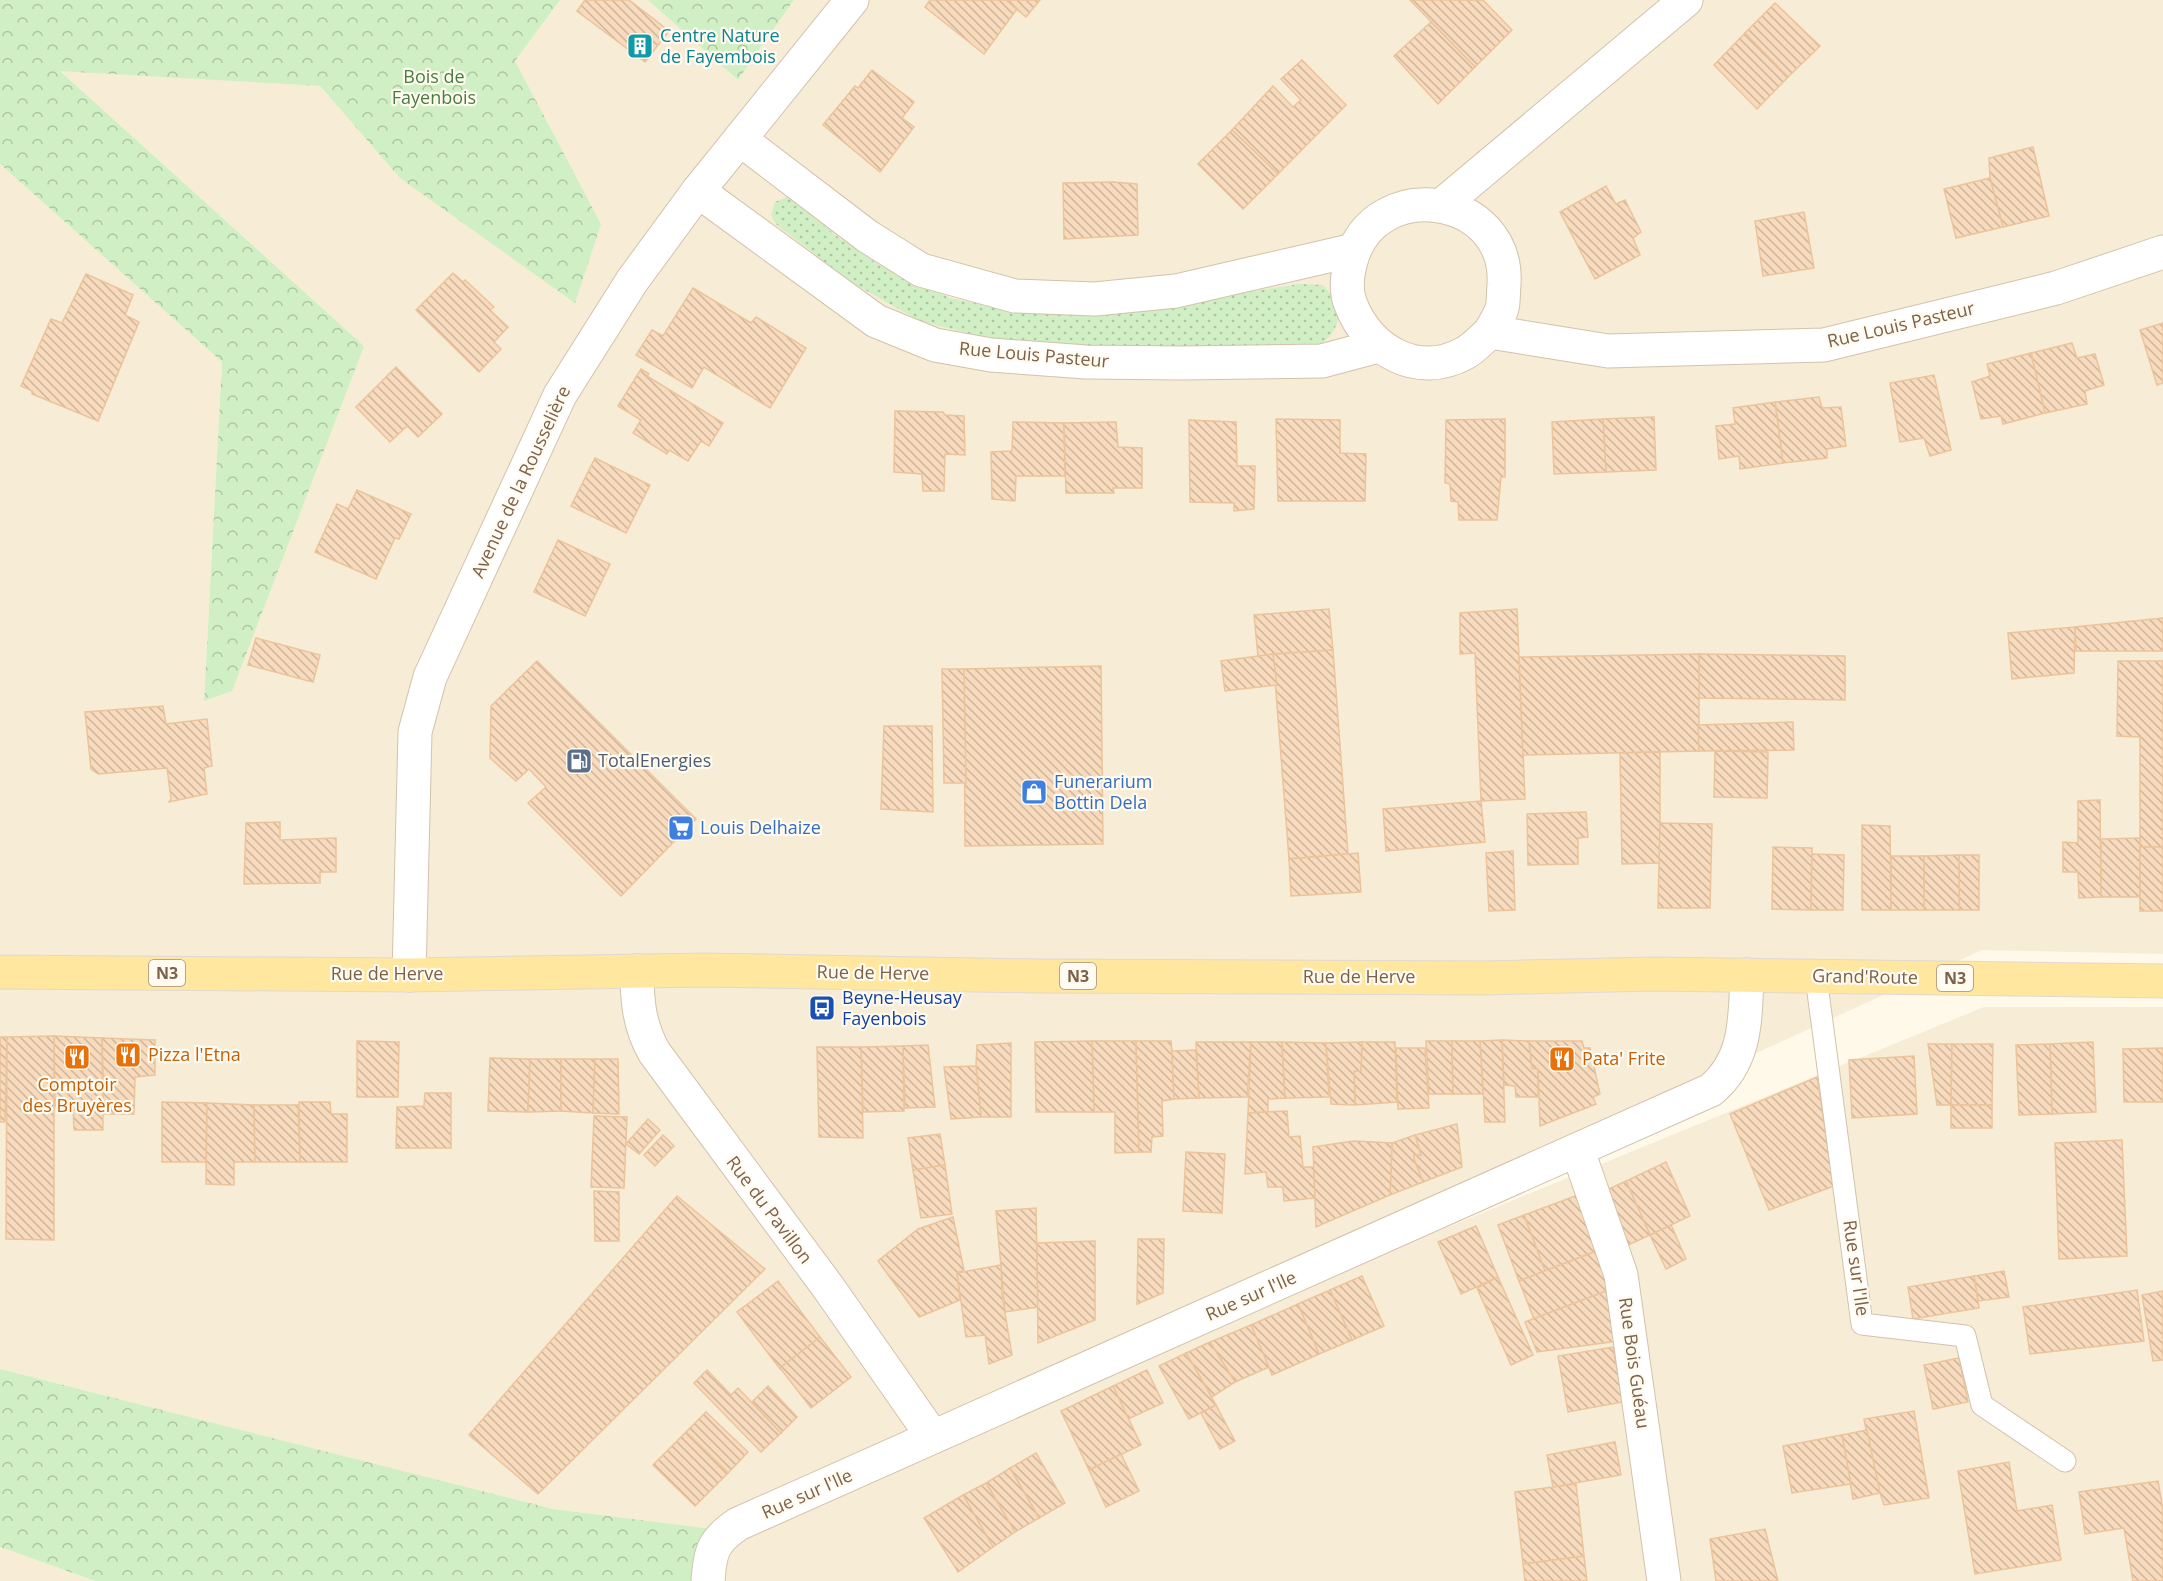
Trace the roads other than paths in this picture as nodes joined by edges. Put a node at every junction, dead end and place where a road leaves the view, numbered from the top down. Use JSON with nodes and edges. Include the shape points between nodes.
{"nodes":[{"id":1,"x":852,"y":0,"type":"edge"},
{"id":2,"x":1686,"y":0,"type":"edge"},
{"id":3,"x":741,"y":140,"type":"junction"},
{"id":4,"x":698,"y":191,"type":"junction"},
{"id":5,"x":1442,"y":204,"type":"junction"},
{"id":6,"x":1354,"y":250,"type":"junction"},
{"id":7,"x":2163,"y":252,"type":"edge"},
{"id":8,"x":1490,"y":332,"type":"junction"},
{"id":9,"x":1378,"y":346,"type":"junction"},
{"id":10,"x":638,"y":971,"type":"junction"},
{"id":11,"x":0,"y":972,"type":"edge"},
{"id":12,"x":409,"y":975,"type":"junction"},
{"id":13,"x":1747,"y":975,"type":"junction"},
{"id":14,"x":1816,"y":977,"type":"junction"},
{"id":15,"x":2163,"y":981,"type":"edge"},
{"id":16,"x":1578,"y":1151,"type":"junction"},
{"id":17,"x":933,"y":1437,"type":"junction"},
{"id":18,"x":2065,"y":1461,"type":"dead end"},
{"id":19,"x":708,"y":1581,"type":"edge"},
{"id":20,"x":1664,"y":1581,"type":"edge"}],
"edges":[{"from":1,"to":3,"type":"street","name":"Avenue de la Rousselière"},
{"from":2,"to":5,"type":"street"},
{"from":3,"to":4,"type":"street","name":"Avenue de la Rousselière"},
{"from":3,"to":6,"type":"street","via":[[867,236],[921,270],[1015,296],[1095,299],[1176,291]]},
{"from":4,"to":9,"type":"street","name":"Rue Louis Pasteur","via":[[876,321],[935,345],[1003,356],[1181,363],[1322,361]]},
{"from":4,"to":12,"type":"street","name":"Avenue de la Rousselière","via":[[632,281],[560,395],[430,677],[415,732]]},
{"from":5,"to":6,"type":"street","via":[[1414,204],[1388,213],[1367,230]]},
{"from":5,"to":8,"type":"street","via":[[1480,224],[1495,241],[1505,267],[1503,307]]},
{"from":6,"to":9,"type":"street","via":[[1347,277],[1348,300],[1359,325]]},
{"from":7,"to":8,"type":"street","name":"Rue Louis Pasteur","via":[[2056,288],[1824,345],[1608,351]]},
{"from":8,"to":9,"type":"street","via":[[1465,352],[1439,362],[1403,359]]},
{"from":10,"to":12,"type":"main road","name":"Rue de Herve","number":"N3"},
{"from":10,"to":13,"type":"main road","name":"Rue de Herve","number":"N3","via":[[1484,978]]},
{"from":10,"to":17,"type":"street","name":"Rue du Pavillon","via":[[640,1023],[654,1052]]},
{"from":11,"to":12,"type":"main road","name":"Rue de Herve","number":"N3"},
{"from":13,"to":14,"type":"main road","name":"Grand'Route","number":"N3"},
{"from":13,"to":16,"type":"street","name":"Rue sur l'Ile","via":[[1743,1034],[1727,1077],[1695,1099]]},
{"from":14,"to":15,"type":"main road","name":"Grand'Route","number":"N3"},
{"from":14,"to":18,"type":"lane","name":"Rue sur l'Ile","via":[[1862,1324],[1965,1336],[1982,1405]]},
{"from":16,"to":17,"type":"street","name":"Rue sur l'Ile"},
{"from":16,"to":20,"type":"street","name":"Rue Bois Guéau","via":[[1621,1275]]},
{"from":17,"to":19,"type":"street","name":"Rue sur l'Ile","via":[[738,1524],[719,1538],[710,1558]]}]}
